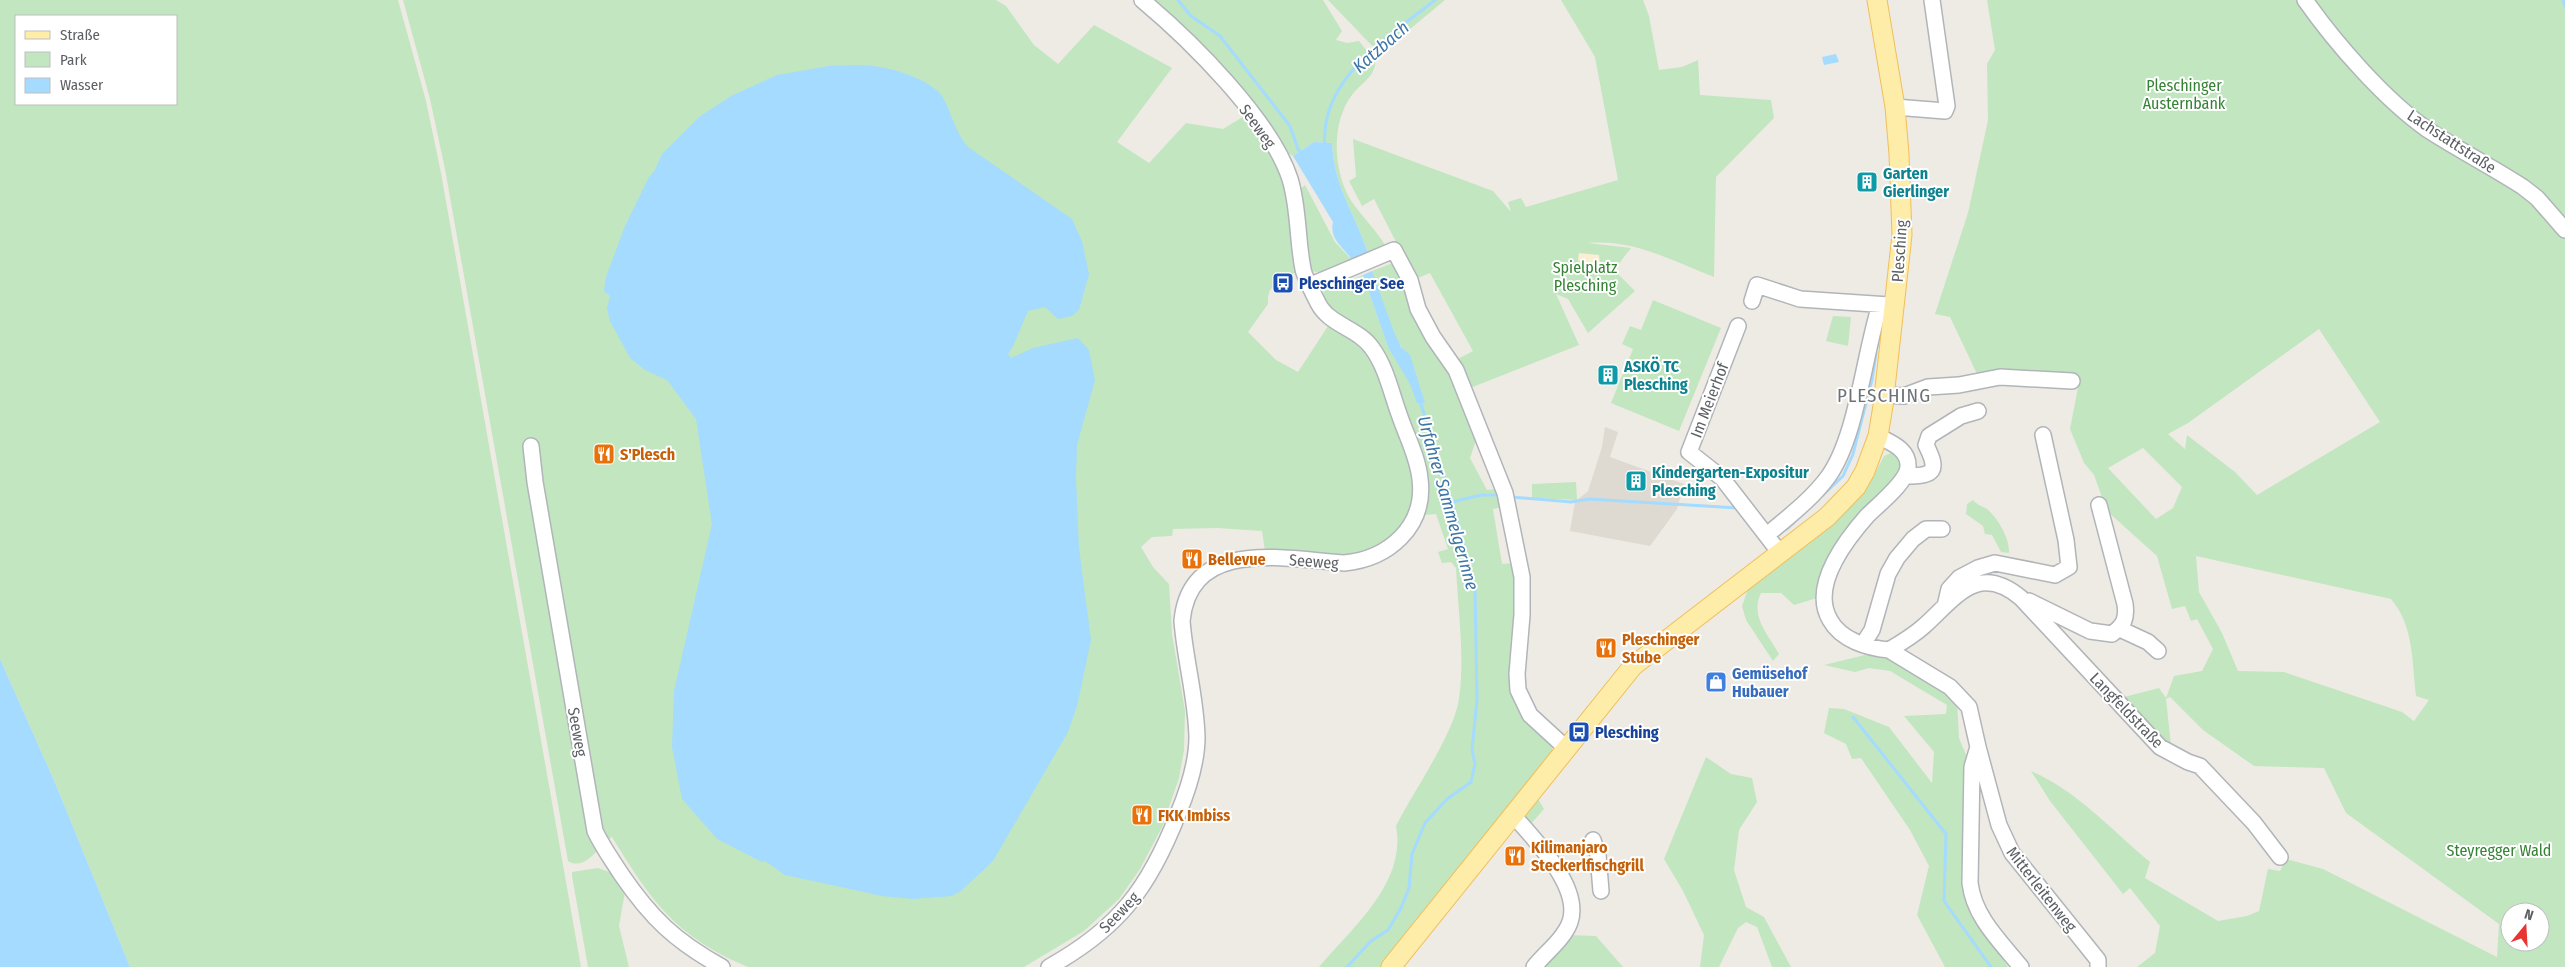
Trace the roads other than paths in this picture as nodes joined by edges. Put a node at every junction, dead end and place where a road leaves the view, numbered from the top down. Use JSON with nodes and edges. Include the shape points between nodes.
{"nodes":[{"id":1,"x":1142,"y":0,"type":"edge"},
{"id":2,"x":1877,"y":0,"type":"edge"},
{"id":3,"x":1932,"y":0,"type":"edge"},
{"id":4,"x":2305,"y":0,"type":"edge"},
{"id":5,"x":1894,"y":107,"type":"junction"},
{"id":6,"x":2565,"y":230,"type":"edge"},
{"id":7,"x":1311,"y":285,"type":"junction"},
{"id":8,"x":1752,"y":301,"type":"dead end"},
{"id":9,"x":1887,"y":306,"type":"junction"},
{"id":10,"x":1738,"y":326,"type":"dead end"},
{"id":11,"x":2072,"y":381,"type":"dead end"},
{"id":12,"x":1884,"y":395,"type":"junction"},
{"id":13,"x":1978,"y":411,"type":"dead end"},
{"id":14,"x":2043,"y":435,"type":"dead end"},
{"id":15,"x":1878,"y":436,"type":"junction"},
{"id":16,"x":531,"y":446,"type":"dead end"},
{"id":17,"x":1906,"y":476,"type":"junction"},
{"id":18,"x":2100,"y":505,"type":"dead end"},
{"id":19,"x":1942,"y":529,"type":"dead end"},
{"id":20,"x":1767,"y":535,"type":"junction"},
{"id":21,"x":1780,"y":553,"type":"junction"},
{"id":22,"x":2021,"y":598,"type":"junction"},
{"id":23,"x":1945,"y":606,"type":"junction"},
{"id":24,"x":2120,"y":629,"type":"junction"},
{"id":25,"x":1863,"y":644,"type":"junction"},
{"id":26,"x":1889,"y":650,"type":"junction"},
{"id":27,"x":2158,"y":651,"type":"dead end"},
{"id":28,"x":1978,"y":747,"type":"junction"},
{"id":29,"x":1566,"y":748,"type":"junction"},
{"id":30,"x":1513,"y":815,"type":"junction"},
{"id":31,"x":1593,"y":840,"type":"dead end"},
{"id":32,"x":2280,"y":856,"type":"dead end"},
{"id":33,"x":1601,"y":891,"type":"dead end"},
{"id":34,"x":722,"y":967,"type":"edge"},
{"id":35,"x":1049,"y":967,"type":"edge"},
{"id":36,"x":1391,"y":967,"type":"edge"},
{"id":37,"x":1534,"y":967,"type":"edge"},
{"id":38,"x":2020,"y":967,"type":"edge"},
{"id":39,"x":2098,"y":967,"type":"edge"}],
"edges":[{"from":1,"to":7,"type":"street","name":"Seeweg","via":[[1221,77],[1267,135],[1283,162],[1294,195],[1303,271]]},
{"from":2,"to":5,"type":"main road","name":"Plesching"},
{"from":3,"to":5,"type":"street","via":[[1947,106],[1945,111]]},
{"from":4,"to":6,"type":"street","name":"Lachstattstraße","via":[[2318,19],[2405,112],[2428,130],[2523,187]]},
{"from":5,"to":9,"type":"main road","name":"Plesching","via":[[1902,199],[1901,253]]},
{"from":7,"to":29,"type":"street","via":[[1394,250],[1410,280],[1418,309],[1456,370],[1505,493],[1522,577],[1518,690],[1530,715]]},
{"from":7,"to":35,"type":"street","name":"Seeweg","via":[[1325,312],[1361,335],[1380,360],[1418,468],[1420,493],[1414,516],[1394,545],[1368,560],[1344,564],[1247,557],[1211,570],[1191,590],[1182,620],[1195,702],[1196,739],[1194,768],[1181,808],[1160,858],[1135,897],[1095,937]]},
{"from":8,"to":9,"type":"street","via":[[1757,285],[1800,299]]},
{"from":9,"to":12,"type":"main road","name":"Plesching"},
{"from":9,"to":20,"type":"street","via":[[1848,432],[1829,475],[1812,496]]},
{"from":10,"to":20,"type":"street","name":"Im Meierhof","via":[[1689,452],[1722,478]]},
{"from":11,"to":12,"type":"street","via":[[2000,377],[1928,387],[1904,396]]},
{"from":12,"to":15,"type":"main road","name":"Plesching"},
{"from":13,"to":17,"type":"street","via":[[1961,416],[1929,436],[1926,444],[1935,462],[1933,469],[1927,475]]},
{"from":14,"to":23,"type":"street","name":"Langfeldstraße","via":[[2069,566],[2055,575],[1995,563],[1978,568],[1959,578],[1949,589]]},
{"from":15,"to":17,"type":"street","via":[[1897,446],[1906,456]]},
{"from":15,"to":21,"type":"main road","name":"Plesching","via":[[1856,487],[1827,517]]},
{"from":16,"to":34,"type":"street","name":"Seeweg","via":[[595,831],[609,856],[654,917],[676,939]]},
{"from":17,"to":25,"type":"street","via":[[1854,532],[1824,582],[1824,604],[1833,625],[1844,636]]},
{"from":18,"to":24,"type":"street","via":[[2126,604],[2126,615]]},
{"from":19,"to":25,"type":"street","via":[[1926,529],[1897,558],[1888,574],[1872,630]]},
{"from":20,"to":21,"type":"street","name":"Im Meierhof"},
{"from":21,"to":29,"type":"main road","name":"Plesching","via":[[1643,656]]},
{"from":22,"to":23,"type":"street","name":"Langfeldstraße","via":[[2006,586],[1985,582],[1974,584]]},
{"from":22,"to":24,"type":"street","name":"Langfeldstraße","via":[[2090,631],[2112,634]]},
{"from":22,"to":32,"type":"street","name":"Langfeldstraße","via":[[2160,747],[2200,766]]},
{"from":23,"to":26,"type":"street","name":"Langfeldstraße","via":[[1910,638]]},
{"from":24,"to":27,"type":"street","via":[[2148,642]]},
{"from":25,"to":26,"type":"street"},
{"from":26,"to":28,"type":"street","name":"Mitterleitenweg","via":[[1959,695],[1969,707]]},
{"from":28,"to":38,"type":"street","name":"Mitterleitenweg","via":[[1972,767],[1972,901]]},
{"from":28,"to":39,"type":"street","name":"Mitterleitenweg","via":[[2003,836],[2012,853],[2098,960]]},
{"from":29,"to":30,"type":"main road","name":"Plesching"},
{"from":30,"to":36,"type":"main road","name":"Plesching"},
{"from":30,"to":37,"type":"street","via":[[1552,863],[1568,889],[1573,906],[1569,924]]},
{"from":31,"to":33,"type":"street","via":[[1598,855]]}]}
